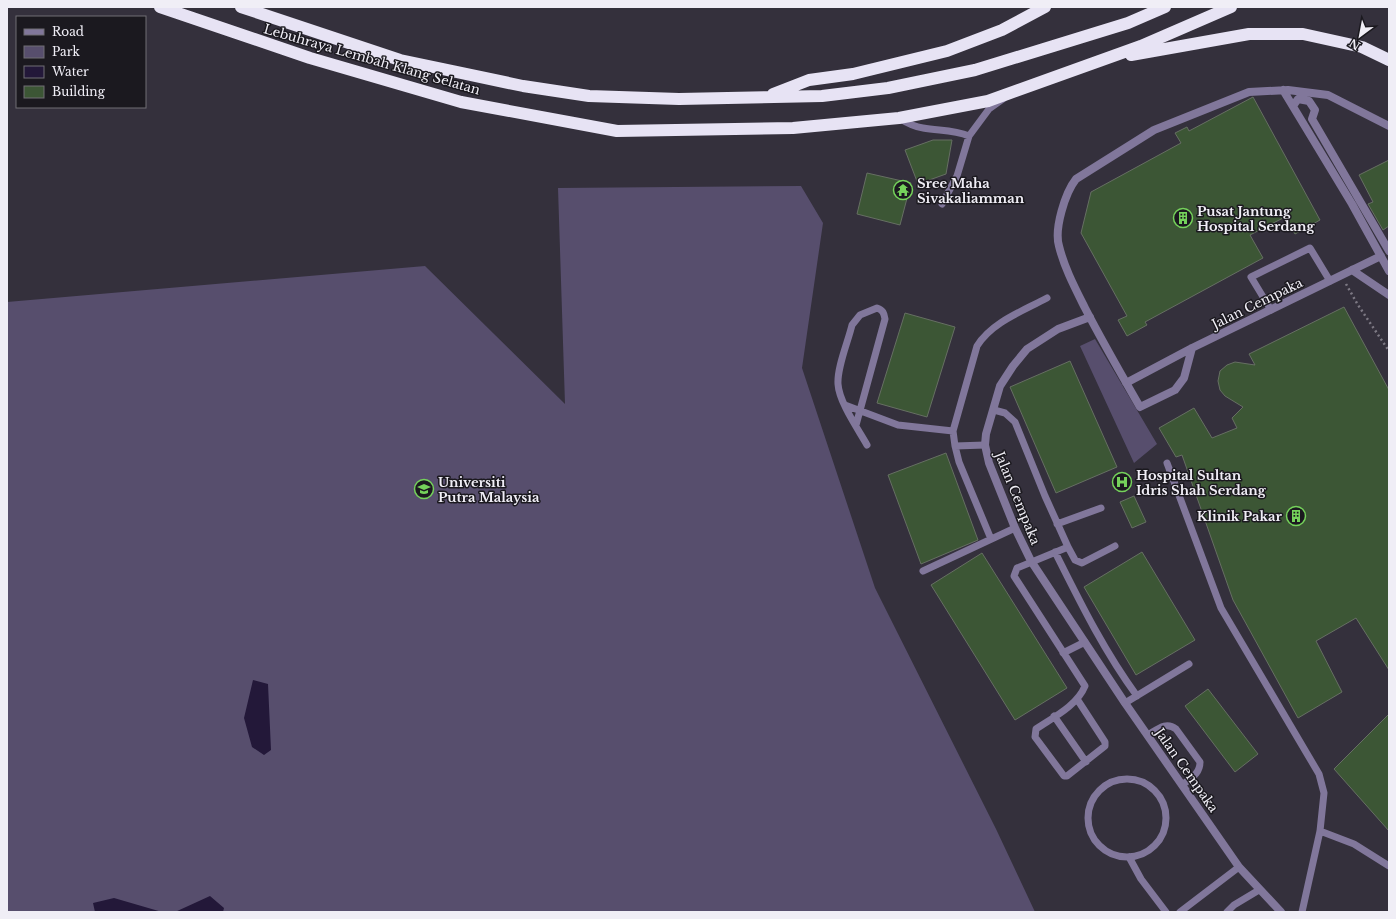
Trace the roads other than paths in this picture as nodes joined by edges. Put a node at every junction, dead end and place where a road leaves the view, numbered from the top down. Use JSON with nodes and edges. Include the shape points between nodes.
{"nodes":[{"id":1,"x":160,"y":7,"type":"edge"},
{"id":2,"x":240,"y":7,"type":"edge"},
{"id":3,"x":266,"y":7,"type":"edge"},
{"id":4,"x":1045,"y":7,"type":"edge"},
{"id":5,"x":1165,"y":7,"type":"edge"},
{"id":6,"x":1231,"y":7,"type":"edge"},
{"id":7,"x":309,"y":31,"type":"junction"},
{"id":8,"x":1389,"y":60,"type":"edge"},
{"id":9,"x":1096,"y":62,"type":"junction"},
{"id":10,"x":1283,"y":90,"type":"junction"},
{"id":11,"x":1013,"y":92,"type":"junction"},
{"id":12,"x":764,"y":98,"type":"junction"},
{"id":13,"x":1293,"y":106,"type":"junction"},
{"id":14,"x":900,"y":118,"type":"junction"},
{"id":15,"x":1389,"y":126,"type":"edge"},
{"id":16,"x":969,"y":136,"type":"junction"},
{"id":17,"x":942,"y":204,"type":"dead end"},
{"id":18,"x":1389,"y":252,"type":"edge"},
{"id":19,"x":1380,"y":256,"type":"junction"},
{"id":20,"x":1352,"y":270,"type":"junction"},
{"id":21,"x":1389,"y":271,"type":"edge"},
{"id":22,"x":1330,"y":281,"type":"junction"},
{"id":23,"x":1389,"y":295,"type":"edge"},
{"id":24,"x":1047,"y":298,"type":"dead end"},
{"id":25,"x":1271,"y":310,"type":"junction"},
{"id":26,"x":1090,"y":317,"type":"junction"},
{"id":27,"x":1192,"y":348,"type":"junction"},
{"id":28,"x":1126,"y":383,"type":"junction"},
{"id":29,"x":845,"y":405,"type":"junction"},
{"id":30,"x":859,"y":410,"type":"junction"},
{"id":31,"x":994,"y":410,"type":"junction"},
{"id":32,"x":856,"y":425,"type":"junction"},
{"id":33,"x":953,"y":432,"type":"junction"},
{"id":34,"x":867,"y":445,"type":"dead end"},
{"id":35,"x":985,"y":445,"type":"junction"},
{"id":36,"x":955,"y":446,"type":"junction"},
{"id":37,"x":1167,"y":463,"type":"dead end"},
{"id":38,"x":1101,"y":508,"type":"dead end"},
{"id":39,"x":1057,"y":524,"type":"junction"},
{"id":40,"x":1015,"y":528,"type":"junction"},
{"id":41,"x":991,"y":539,"type":"junction"},
{"id":42,"x":1115,"y":546,"type":"dead end"},
{"id":43,"x":1068,"y":547,"type":"junction"},
{"id":44,"x":1055,"y":552,"type":"junction"},
{"id":45,"x":1031,"y":561,"type":"junction"},
{"id":46,"x":923,"y":571,"type":"dead end"},
{"id":47,"x":1085,"y":642,"type":"junction"},
{"id":48,"x":1063,"y":653,"type":"junction"},
{"id":49,"x":1189,"y":664,"type":"dead end"},
{"id":50,"x":1137,"y":696,"type":"junction"},
{"id":51,"x":1077,"y":699,"type":"junction"},
{"id":52,"x":1125,"y":703,"type":"junction"},
{"id":53,"x":1054,"y":716,"type":"junction"},
{"id":54,"x":1148,"y":735,"type":"junction"},
{"id":55,"x":1086,"y":762,"type":"junction"},
{"id":56,"x":1182,"y":785,"type":"junction"},
{"id":57,"x":1320,"y":831,"type":"junction"},
{"id":58,"x":1129,"y":857,"type":"junction"},
{"id":59,"x":1239,"y":866,"type":"junction"},
{"id":60,"x":1389,"y":866,"type":"edge"},
{"id":61,"x":1259,"y":890,"type":"junction"},
{"id":62,"x":1166,"y":912,"type":"edge"},
{"id":63,"x":1180,"y":912,"type":"edge"},
{"id":64,"x":1227,"y":912,"type":"edge"},
{"id":65,"x":1281,"y":912,"type":"edge"},
{"id":66,"x":1302,"y":912,"type":"edge"}],
"edges":[{"from":1,"to":14,"type":"highway","name":"Lebuhraya Lembah Klang Selatan","via":[[310,58],[461,102],[617,131],[793,128]]},
{"from":2,"to":7,"type":"highway","name":"Lebuhraya Lembah Klang Selatan"},
{"from":3,"to":7,"type":"highway"},
{"from":4,"to":12,"type":"highway","via":[[1002,30],[947,51],[854,74],[809,80]]},
{"from":5,"to":12,"type":"highway","name":"Lebuhraya Lembah Klang Selatan","via":[[1128,23],[975,70],[888,88],[822,96]]},
{"from":6,"to":9,"type":"highway","name":"Lebuhraya Lembah Klang Selatan","via":[[1141,46]]},
{"from":7,"to":12,"type":"highway","name":"Lebuhraya Lembah Klang Selatan","via":[[400,60],[523,86],[589,96]]},
{"from":8,"to":9,"type":"highway","via":[[1362,47],[1303,34],[1248,34]]},
{"from":9,"to":11,"type":"highway","name":"Lebuhraya Lembah Klang Selatan"},
{"from":10,"to":13,"type":"street"},
{"from":10,"to":15,"type":"street","via":[[1328,95]]},
{"from":10,"to":26,"type":"street","via":[[1249,92],[1154,130],[1076,179],[1071,185],[1060,215],[1058,245],[1073,284]]},
{"from":11,"to":14,"type":"highway","name":"Lebuhraya Lembah Klang Selatan","via":[[988,101]]},
{"from":11,"to":16,"type":"lane","via":[[989,109]]},
{"from":13,"to":18,"type":"street","via":[[1298,99],[1309,102],[1315,110],[1312,119]]},
{"from":13,"to":19,"type":"street"},
{"from":14,"to":16,"type":"lane","via":[[923,129],[959,131]]},
{"from":16,"to":17,"type":"lane","via":[[957,176]]},
{"from":19,"to":20,"type":"street","name":"Jalan Cempaka"},
{"from":19,"to":21,"type":"street"},
{"from":20,"to":22,"type":"street","name":"Jalan Cempaka"},
{"from":20,"to":23,"type":"street"},
{"from":22,"to":25,"type":"street","name":"Jalan Cempaka"},
{"from":22,"to":25,"type":"lane","via":[[1310,248],[1251,277]]},
{"from":24,"to":33,"type":"lane","via":[[993,328],[984,336],[977,346]]},
{"from":25,"to":27,"type":"street","name":"Jalan Cempaka"},
{"from":26,"to":28,"type":"street"},
{"from":26,"to":31,"type":"street","name":"Jalan Cempaka","via":[[1058,329],[1027,349],[1012,366],[1000,386]]},
{"from":27,"to":28,"type":"street","name":"Jalan Cempaka"},
{"from":27,"to":28,"type":"street","via":[[1184,378],[1175,390],[1140,407]]},
{"from":29,"to":30,"type":"lane"},
{"from":29,"to":30,"type":"lane","via":[[838,377],[852,325],[860,315],[877,308],[881,310],[885,319]]},
{"from":29,"to":32,"type":"lane"},
{"from":30,"to":32,"type":"lane"},
{"from":30,"to":33,"type":"lane","via":[[898,425]]},
{"from":31,"to":35,"type":"street","name":"Jalan Cempaka"},
{"from":31,"to":39,"type":"lane","via":[[1005,413],[1015,422]]},
{"from":32,"to":34,"type":"lane"},
{"from":33,"to":36,"type":"lane"},
{"from":35,"to":36,"type":"lane"},
{"from":35,"to":40,"type":"street","name":"Jalan Cempaka","via":[[988,462]]},
{"from":36,"to":41,"type":"lane","via":[[959,462]]},
{"from":37,"to":57,"type":"lane","via":[[1221,608],[1319,774],[1324,794]]},
{"from":38,"to":39,"type":"lane"},
{"from":39,"to":43,"type":"lane"},
{"from":40,"to":41,"type":"lane"},
{"from":40,"to":45,"type":"street","name":"Jalan Cempaka"},
{"from":41,"to":46,"type":"lane"},
{"from":42,"to":43,"type":"lane","via":[[1082,563],[1075,560]]},
{"from":43,"to":44,"type":"lane"},
{"from":44,"to":45,"type":"lane"},
{"from":44,"to":50,"type":"lane","via":[[1115,666]]},
{"from":45,"to":47,"type":"street","name":"Jalan Cempaka"},
{"from":45,"to":48,"type":"lane","via":[[1017,568],[1014,576]]},
{"from":47,"to":48,"type":"lane"},
{"from":47,"to":52,"type":"street","name":"Jalan Cempaka"},
{"from":48,"to":51,"type":"lane","via":[[1085,686]]},
{"from":49,"to":50,"type":"lane"},
{"from":50,"to":52,"type":"lane"},
{"from":51,"to":53,"type":"lane"},
{"from":51,"to":55,"type":"lane","via":[[1105,742],[1102,750]]},
{"from":52,"to":54,"type":"street","name":"Jalan Cempaka"},
{"from":53,"to":55,"type":"lane"},
{"from":53,"to":55,"type":"lane","via":[[1034,733],[1060,774],[1067,776]]},
{"from":54,"to":56,"type":"street","name":"Jalan Cempaka"},
{"from":54,"to":56,"type":"lane","via":[[1165,725],[1171,725],[1200,762],[1197,774]]},
{"from":56,"to":59,"type":"street","name":"Jalan Cempaka"},
{"from":57,"to":60,"type":"lane","via":[[1354,844]]},
{"from":57,"to":66,"type":"lane"},
{"from":58,"to":58,"type":"lane","via":[[1117,856],[1097,843],[1088,820],[1095,797],[1103,788],[1113,782],[1125,780],[1139,781],[1151,787],[1160,797],[1166,823],[1162,836],[1154,847],[1143,854]]},
{"from":58,"to":62,"type":"lane","via":[[1141,879]]},
{"from":59,"to":61,"type":"street","name":"Jalan Cempaka"},
{"from":59,"to":63,"type":"lane"},
{"from":61,"to":64,"type":"lane"},
{"from":61,"to":65,"type":"street","name":"Jalan Cempaka"}]}
